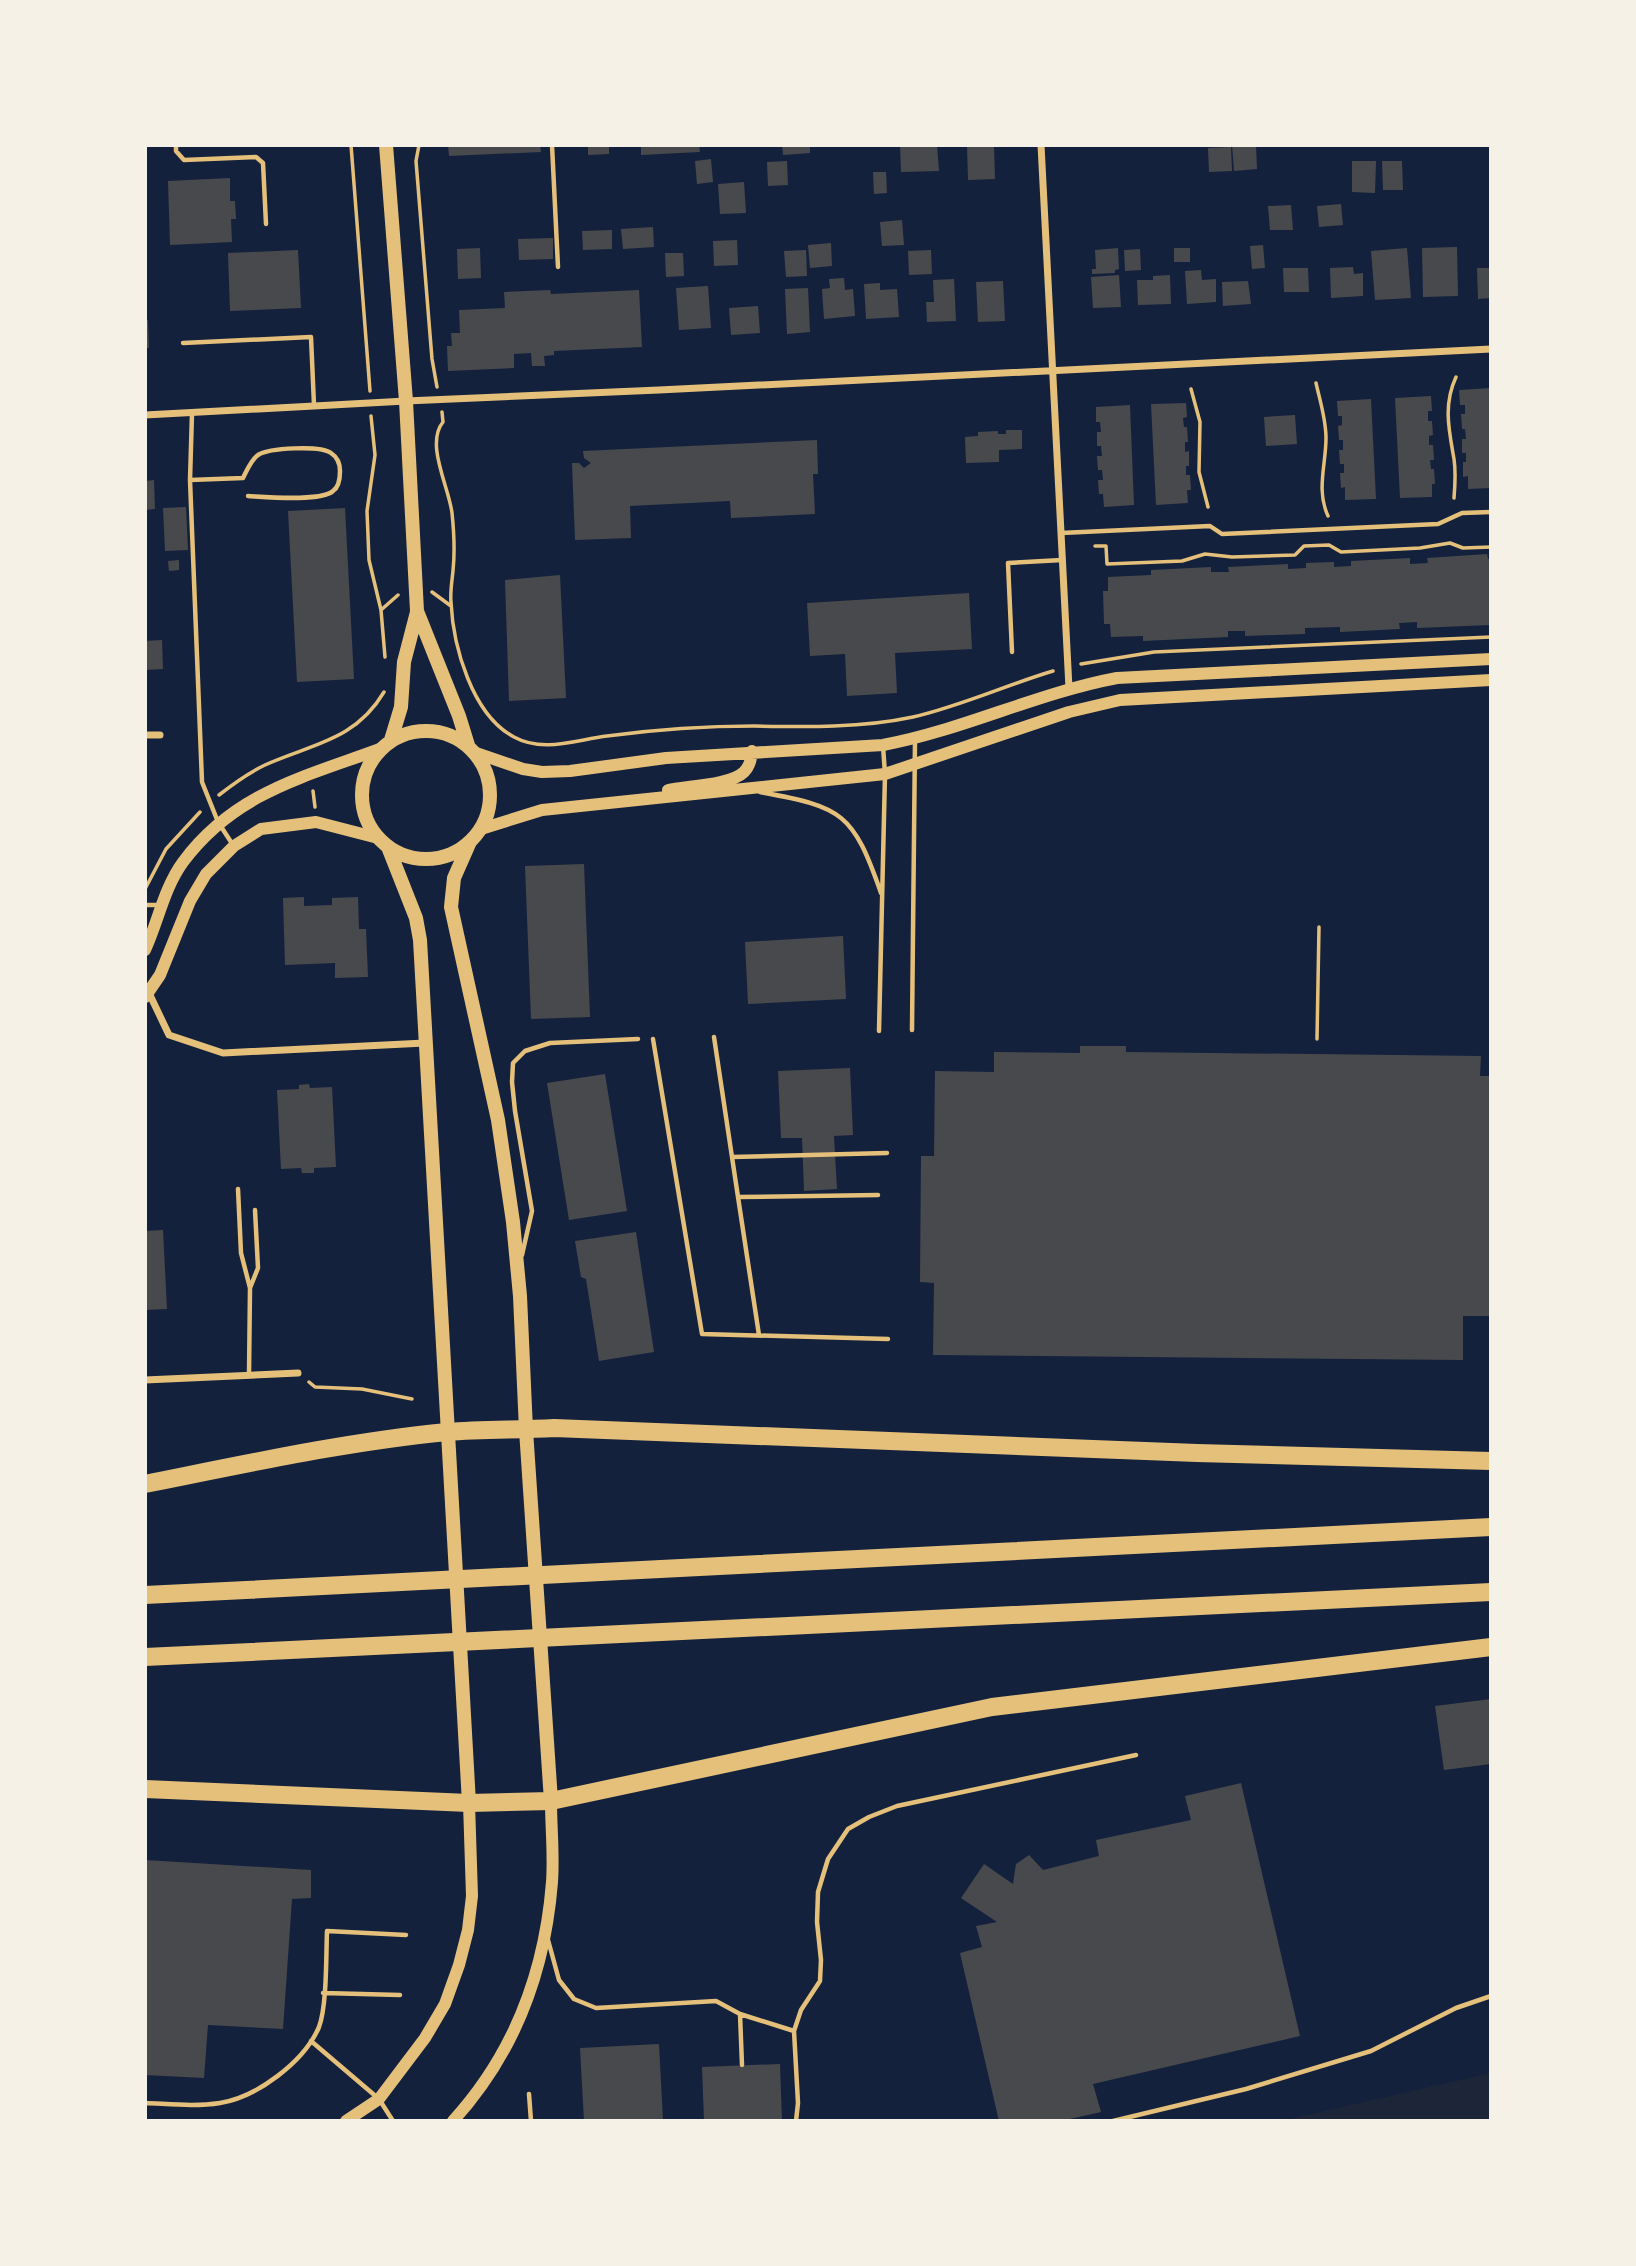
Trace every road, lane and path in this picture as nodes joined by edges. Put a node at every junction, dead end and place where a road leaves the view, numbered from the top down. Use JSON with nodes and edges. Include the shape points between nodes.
{"nodes":[{"id":1,"x":176,"y":145,"type":"edge"},
{"id":2,"x":351,"y":145,"type":"edge"},
{"id":3,"x":386,"y":145,"type":"edge"},
{"id":4,"x":419,"y":145,"type":"edge"},
{"id":5,"x":552,"y":145,"type":"edge"},
{"id":6,"x":1041,"y":145,"type":"edge"},
{"id":7,"x":266,"y":224,"type":"dead end"},
{"id":8,"x":558,"y":267,"type":"dead end"},
{"id":9,"x":183,"y":343,"type":"dead end"},
{"id":10,"x":1491,"y":349,"type":"edge"},
{"id":11,"x":1053,"y":369,"type":"junction"},
{"id":12,"x":1456,"y":377,"type":"dead end"},
{"id":13,"x":1316,"y":383,"type":"dead end"},
{"id":14,"x":1191,"y":389,"type":"dead end"},
{"id":15,"x":439,"y":399,"type":"junction"},
{"id":16,"x":406,"y":401,"type":"junction"},
{"id":17,"x":371,"y":403,"type":"junction"},
{"id":18,"x":314,"y":406,"type":"junction"},
{"id":19,"x":192,"y":413,"type":"junction"},
{"id":20,"x":145,"y":415,"type":"edge"},
{"id":21,"x":190,"y":480,"type":"junction"},
{"id":22,"x":248,"y":496,"type":"dead end"},
{"id":23,"x":1454,"y":499,"type":"dead end"},
{"id":24,"x":1208,"y":507,"type":"dead end"},
{"id":25,"x":1491,"y":512,"type":"edge"},
{"id":26,"x":1328,"y":516,"type":"dead end"},
{"id":27,"x":1061,"y":533,"type":"junction"},
{"id":28,"x":1090,"y":547,"type":"dead end"},
{"id":29,"x":1491,"y":547,"type":"edge"},
{"id":30,"x":1062,"y":560,"type":"junction"},
{"id":31,"x":417,"y":611,"type":"junction"},
{"id":32,"x":1012,"y":652,"type":"dead end"},
{"id":33,"x":1491,"y":659,"type":"edge"},
{"id":34,"x":386,"y":663,"type":"dead end"},
{"id":35,"x":1491,"y":680,"type":"edge"},
{"id":36,"x":386,"y":687,"type":"dead end"},
{"id":37,"x":1069,"y":688,"type":"junction"},
{"id":38,"x":145,"y":735,"type":"edge"},
{"id":39,"x":160,"y":735,"type":"dead end"},
{"id":40,"x":915,"y":739,"type":"junction"},
{"id":41,"x":385,"y":745,"type":"junction"},
{"id":42,"x":883,"y":745,"type":"junction"},
{"id":43,"x":542,"y":746,"type":"dead end"},
{"id":44,"x":472,"y":749,"type":"junction"},
{"id":45,"x":303,"y":750,"type":"dead end"},
{"id":46,"x":752,"y":751,"type":"junction"},
{"id":47,"x":917,"y":763,"type":"junction"},
{"id":48,"x":885,"y":774,"type":"junction"},
{"id":49,"x":312,"y":782,"type":"dead end"},
{"id":50,"x":749,"y":790,"type":"junction"},
{"id":51,"x":635,"y":801,"type":"junction"},
{"id":52,"x":315,"y":810,"type":"dead end"},
{"id":53,"x":218,"y":822,"type":"junction"},
{"id":54,"x":481,"y":829,"type":"junction"},
{"id":55,"x":383,"y":842,"type":"junction"},
{"id":56,"x":468,"y":844,"type":"junction"},
{"id":57,"x":234,"y":845,"type":"junction"},
{"id":58,"x":882,"y":897,"type":"junction"},
{"id":59,"x":145,"y":905,"type":"edge"},
{"id":60,"x":162,"y":905,"type":"junction"},
{"id":61,"x":1319,"y":927,"type":"dead end"},
{"id":62,"x":145,"y":950,"type":"edge"},
{"id":63,"x":147,"y":995,"type":"edge"},
{"id":64,"x":912,"y":1030,"type":"dead end"},
{"id":65,"x":879,"y":1031,"type":"dead end"},
{"id":66,"x":714,"y":1037,"type":"dead end"},
{"id":67,"x":638,"y":1039,"type":"dead end"},
{"id":68,"x":653,"y":1039,"type":"dead end"},
{"id":69,"x":1317,"y":1039,"type":"dead end"},
{"id":70,"x":425,"y":1042,"type":"junction"},
{"id":71,"x":887,"y":1153,"type":"dead end"},
{"id":72,"x":732,"y":1157,"type":"junction"},
{"id":73,"x":238,"y":1189,"type":"dead end"},
{"id":74,"x":878,"y":1195,"type":"dead end"},
{"id":75,"x":738,"y":1197,"type":"junction"},
{"id":76,"x":255,"y":1210,"type":"dead end"},
{"id":77,"x":517,"y":1273,"type":"junction"},
{"id":78,"x":250,"y":1288,"type":"junction"},
{"id":79,"x":759,"y":1335,"type":"junction"},
{"id":80,"x":888,"y":1339,"type":"dead end"},
{"id":81,"x":298,"y":1373,"type":"joint"},
{"id":82,"x":249,"y":1375,"type":"junction"},
{"id":83,"x":145,"y":1380,"type":"edge"},
{"id":84,"x":412,"y":1399,"type":"dead end"},
{"id":85,"x":526,"y":1430,"type":"junction"},
{"id":86,"x":448,"y":1432,"type":"junction"},
{"id":87,"x":1491,"y":1461,"type":"edge"},
{"id":88,"x":145,"y":1484,"type":"edge"},
{"id":89,"x":1491,"y":1527,"type":"edge"},
{"id":90,"x":1491,"y":1592,"type":"edge"},
{"id":91,"x":145,"y":1595,"type":"edge"},
{"id":92,"x":1491,"y":1647,"type":"edge"},
{"id":93,"x":145,"y":1657,"type":"edge"},
{"id":94,"x":1136,"y":1755,"type":"dead end"},
{"id":95,"x":145,"y":1789,"type":"edge"},
{"id":96,"x":551,"y":1801,"type":"junction"},
{"id":97,"x":469,"y":1803,"type":"junction"},
{"id":98,"x":546,"y":1933,"type":"junction"},
{"id":99,"x":406,"y":1935,"type":"dead end"},
{"id":100,"x":323,"y":1993,"type":"junction"},
{"id":101,"x":400,"y":1994,"type":"dead end"},
{"id":102,"x":1491,"y":1997,"type":"edge"},
{"id":103,"x":740,"y":2014,"type":"junction"},
{"id":104,"x":794,"y":2031,"type":"junction"},
{"id":105,"x":311,"y":2041,"type":"junction"},
{"id":106,"x":742,"y":2065,"type":"dead end"},
{"id":107,"x":529,"y":2094,"type":"dead end"},
{"id":108,"x":379,"y":2099,"type":"junction"},
{"id":109,"x":145,"y":2103,"type":"edge"},
{"id":110,"x":346,"y":2121,"type":"edge"},
{"id":111,"x":393,"y":2121,"type":"edge"},
{"id":112,"x":453,"y":2121,"type":"edge"},
{"id":113,"x":531,"y":2121,"type":"edge"},
{"id":114,"x":796,"y":2121,"type":"edge"},
{"id":115,"x":1113,"y":2121,"type":"edge"}],
"edges":[{"from":1,"to":7,"type":"lane","via":[[184,160],[256,157],[263,163]]},
{"from":2,"to":17,"type":"path"},
{"from":3,"to":16,"type":"main road"},
{"from":4,"to":15,"type":"path","via":[[416,161]]},
{"from":5,"to":8,"type":"lane"},
{"from":6,"to":11,"type":"street"},
{"from":9,"to":18,"type":"lane","via":[[311,337]]},
{"from":10,"to":11,"type":"street"},
{"from":11,"to":15,"type":"street"},
{"from":11,"to":27,"type":"street"},
{"from":12,"to":23,"type":"path","via":[[1447,412],[1455,461]]},
{"from":13,"to":26,"type":"path","via":[[1326,438],[1321,481]]},
{"from":14,"to":24,"type":"path","via":[[1200,422],[1199,472]]},
{"from":15,"to":16,"type":"street"},
{"from":15,"to":43,"type":"path","via":[[443,422],[436,432],[436,445],[452,511],[450,600],[462,662],[472,688],[502,729]]},
{"from":16,"to":17,"type":"street"},
{"from":16,"to":31,"type":"main road"},
{"from":17,"to":18,"type":"street"},
{"from":17,"to":34,"type":"path","via":[[375,455],[367,511],[369,561],[381,610]]},
{"from":18,"to":19,"type":"street"},
{"from":19,"to":20,"type":"street"},
{"from":19,"to":21,"type":"lane"},
{"from":21,"to":22,"type":"lane","via":[[243,478],[254,457],[268,450],[320,449],[338,460],[339,484],[332,493]]},
{"from":21,"to":53,"type":"lane","via":[[202,782]]},
{"from":25,"to":27,"type":"lane","via":[[1462,513],[1438,524],[1222,534],[1210,526]]},
{"from":27,"to":30,"type":"street"},
{"from":28,"to":29,"type":"path","via":[[1106,546],[1107,564],[1181,561],[1205,554],[1295,555],[1304,546],[1329,545],[1341,552],[1450,543],[1463,548]]},
{"from":30,"to":32,"type":"lane","via":[[1008,563]]},
{"from":30,"to":37,"type":"street"},
{"from":31,"to":41,"type":"main road","via":[[404,662],[401,707]]},
{"from":31,"to":44,"type":"main road"},
{"from":33,"to":37,"type":"street","via":[[1142,675]]},
{"from":35,"to":47,"type":"street","via":[[1120,700],[1069,712]]},
{"from":36,"to":45,"type":"path","via":[[364,719],[328,742]]},
{"from":37,"to":40,"type":"street"},
{"from":38,"to":39,"type":"street"},
{"from":40,"to":42,"type":"street"},
{"from":40,"to":47,"type":"lane"},
{"from":41,"to":44,"type":"main road","via":[[410,732],[430,730],[451,734]]},
{"from":41,"to":53,"type":"street","via":[[256,797]]},
{"from":41,"to":55,"type":"main road","via":[[368,765],[362,784],[367,822]]},
{"from":42,"to":46,"type":"street"},
{"from":42,"to":48,"type":"lane"},
{"from":44,"to":46,"type":"street","via":[[542,772]]},
{"from":44,"to":54,"type":"main road","via":[[491,790]]},
{"from":46,"to":51,"type":"street","via":[[743,774]]},
{"from":47,"to":48,"type":"street"},
{"from":47,"to":64,"type":"lane"},
{"from":48,"to":50,"type":"street"},
{"from":48,"to":58,"type":"lane"},
{"from":49,"to":52,"type":"path"},
{"from":50,"to":51,"type":"street"},
{"from":50,"to":58,"type":"lane","via":[[806,800],[845,821],[869,858]]},
{"from":51,"to":54,"type":"street","via":[[542,810]]},
{"from":53,"to":57,"type":"lane"},
{"from":53,"to":60,"type":"street","via":[[182,863]]},
{"from":54,"to":56,"type":"main road"},
{"from":55,"to":56,"type":"main road","via":[[407,857],[428,860],[450,855]]},
{"from":55,"to":57,"type":"street","via":[[316,821],[261,829]]},
{"from":55,"to":70,"type":"main road","via":[[416,918]]},
{"from":56,"to":77,"type":"main road","via":[[454,878],[451,907],[498,1120]]},
{"from":57,"to":63,"type":"street","via":[[206,874],[190,901],[160,975]]},
{"from":58,"to":65,"type":"lane"},
{"from":59,"to":60,"type":"lane"},
{"from":60,"to":62,"type":"street"},
{"from":61,"to":69,"type":"path"},
{"from":63,"to":70,"type":"street","via":[[169,1035],[223,1053]]},
{"from":66,"to":72,"type":"lane"},
{"from":67,"to":77,"type":"lane","via":[[550,1043],[525,1051],[513,1063],[514,1101],[532,1211]]},
{"from":68,"to":79,"type":"lane","via":[[702,1334]]},
{"from":70,"to":86,"type":"main road"},
{"from":71,"to":72,"type":"lane"},
{"from":72,"to":75,"type":"lane"},
{"from":73,"to":78,"type":"lane","via":[[241,1253]]},
{"from":74,"to":75,"type":"lane"},
{"from":75,"to":79,"type":"lane"},
{"from":76,"to":78,"type":"lane","via":[[258,1268]]},
{"from":77,"to":85,"type":"main road"},
{"from":78,"to":82,"type":"lane"},
{"from":79,"to":80,"type":"lane"},
{"from":81,"to":82,"type":"street"},
{"from":81,"to":84,"type":"path","via":[[315,1387],[362,1389]]},
{"from":82,"to":83,"type":"street"},
{"from":85,"to":86,"type":"highway"},
{"from":85,"to":87,"type":"highway"},
{"from":85,"to":96,"type":"main road"},
{"from":86,"to":88,"type":"highway","via":[[314,1451]]},
{"from":86,"to":97,"type":"main road"},
{"from":89,"to":91,"type":"highway"},
{"from":90,"to":93,"type":"highway"},
{"from":92,"to":96,"type":"highway","via":[[992,1707]]},
{"from":94,"to":104,"type":"lane","via":[[897,1806],[848,1829],[828,1859],[818,1892],[820,1981]]},
{"from":95,"to":97,"type":"highway"},
{"from":96,"to":97,"type":"highway"},
{"from":96,"to":98,"type":"street","via":[[552,1879]]},
{"from":97,"to":108,"type":"street","via":[[472,1896],[460,1965],[425,2038]]},
{"from":98,"to":103,"type":"lane","via":[[559,1980],[574,1999],[596,2008],[716,2001]]},
{"from":98,"to":112,"type":"street","via":[[519,2024],[475,2097]]},
{"from":99,"to":100,"type":"lane","via":[[327,1931]]},
{"from":100,"to":101,"type":"lane"},
{"from":100,"to":105,"type":"lane","via":[[323,2012]]},
{"from":102,"to":115,"type":"lane","via":[[1456,2008],[1371,2052]]},
{"from":103,"to":104,"type":"lane"},
{"from":103,"to":106,"type":"lane"},
{"from":104,"to":114,"type":"lane"},
{"from":105,"to":108,"type":"lane"},
{"from":105,"to":109,"type":"lane","via":[[273,2081],[245,2095],[196,2106]]},
{"from":107,"to":113,"type":"lane"},
{"from":108,"to":110,"type":"street"},
{"from":108,"to":111,"type":"lane"}]}
